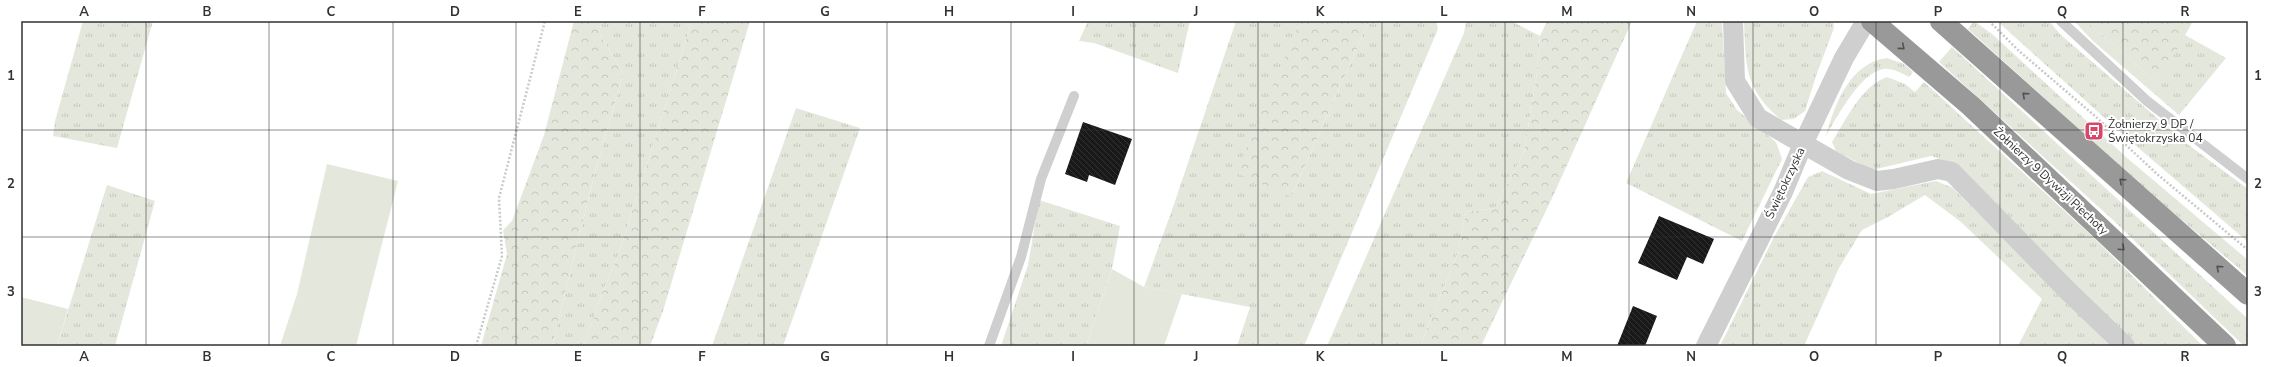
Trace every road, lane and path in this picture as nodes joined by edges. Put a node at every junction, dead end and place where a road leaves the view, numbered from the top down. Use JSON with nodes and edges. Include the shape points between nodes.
{"nodes":[{"id":1,"x":545,"y":21,"type":"edge"},
{"id":2,"x":1732,"y":21,"type":"edge"},
{"id":3,"x":1866,"y":21,"type":"edge"},
{"id":4,"x":1872,"y":21,"type":"edge"},
{"id":5,"x":1941,"y":21,"type":"edge"},
{"id":6,"x":1989,"y":21,"type":"edge"},
{"id":7,"x":2061,"y":21,"type":"edge"},
{"id":8,"x":1074,"y":96,"type":"dead end"},
{"id":9,"x":1803,"y":144,"type":"junction"},
{"id":10,"x":2248,"y":179,"type":"edge"},
{"id":11,"x":2248,"y":250,"type":"edge"},
{"id":12,"x":2248,"y":294,"type":"edge"},
{"id":13,"x":476,"y":346,"type":"edge"},
{"id":14,"x":989,"y":346,"type":"edge"},
{"id":15,"x":1706,"y":346,"type":"edge"},
{"id":16,"x":2125,"y":346,"type":"edge"},
{"id":17,"x":2225,"y":346,"type":"edge"}],
"edges":[{"from":1,"to":13,"type":"path","via":[[499,198],[502,256]]},
{"from":2,"to":9,"type":"street","via":[[1735,81],[1758,118]]},
{"from":3,"to":9,"type":"street","name":"Świętokrzyska","via":[[1844,58]]},
{"from":4,"to":17,"type":"highway","name":"Żołnierzy 9 Dywizji Piechoty","one_way":true,"via":[[1971,106]]},
{"from":12,"to":5,"type":"highway","one_way":true},
{"from":6,"to":11,"type":"path","via":[[2157,174]]},
{"from":7,"to":10,"type":"lane","via":[[2147,101]]},
{"from":8,"to":14,"type":"lane","via":[[1041,179],[1021,257]]},
{"from":9,"to":15,"type":"street","name":"Świętokrzyska","via":[[1783,192]]},
{"from":9,"to":16,"type":"street","via":[[1849,170],[1877,181],[1938,169],[1952,172]]}]}
